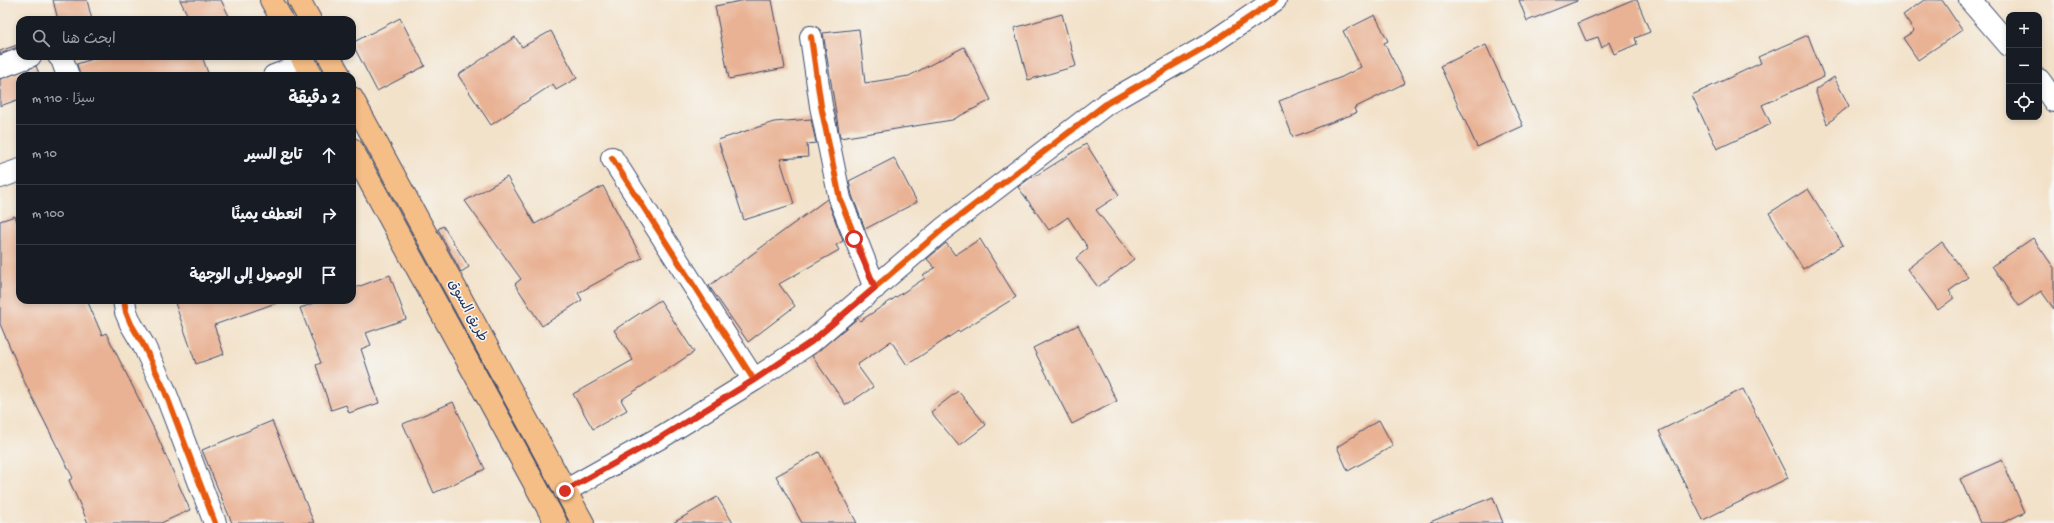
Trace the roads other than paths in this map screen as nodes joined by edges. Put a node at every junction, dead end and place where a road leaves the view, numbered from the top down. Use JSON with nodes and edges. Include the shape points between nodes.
{"nodes":[{"id":1,"x":271,"y":0,"type":"edge"},
{"id":2,"x":299,"y":0,"type":"edge"},
{"id":3,"x":1274,"y":0,"type":"edge"},
{"id":4,"x":1970,"y":0,"type":"edge"},
{"id":5,"x":280,"y":16,"type":"edge"},
{"id":6,"x":308,"y":16,"type":"edge"},
{"id":7,"x":810,"y":37,"type":"dead end"},
{"id":8,"x":2006,"y":42,"type":"edge"},
{"id":9,"x":19,"y":60,"type":"edge"},
{"id":10,"x":62,"y":60,"type":"edge"},
{"id":11,"x":331,"y":60,"type":"edge"},
{"id":12,"x":306,"y":65,"type":"edge"},
{"id":13,"x":0,"y":67,"type":"edge"},
{"id":14,"x":67,"y":72,"type":"edge"},
{"id":15,"x":286,"y":72,"type":"edge"},
{"id":16,"x":338,"y":72,"type":"edge"},
{"id":17,"x":2042,"y":84,"type":"edge"},
{"id":18,"x":2054,"y":101,"type":"edge"},
{"id":19,"x":356,"y":105,"type":"edge"},
{"id":20,"x":356,"y":156,"type":"edge"},
{"id":21,"x":612,"y":158,"type":"dead end"},
{"id":22,"x":16,"y":171,"type":"edge"},
{"id":23,"x":0,"y":177,"type":"edge"},
{"id":24,"x":875,"y":288,"type":"junction"},
{"id":25,"x":125,"y":304,"type":"edge"},
{"id":26,"x":754,"y":380,"type":"junction"},
{"id":27,"x":565,"y":491,"type":"junction"},
{"id":28,"x":215,"y":523,"type":"edge"},
{"id":29,"x":556,"y":523,"type":"edge"},
{"id":30,"x":583,"y":523,"type":"edge"}],
"edges":[{"from":1,"to":5,"type":"main road"},
{"from":2,"to":6,"type":"main road"},
{"from":3,"to":24,"type":"street","via":[[1207,46],[1106,104],[943,229]]},
{"from":4,"to":8,"type":"street"},
{"from":7,"to":24,"type":"street","via":[[840,199]]},
{"from":9,"to":13,"type":"street"},
{"from":10,"to":14,"type":"street"},
{"from":11,"to":16,"type":"main road"},
{"from":12,"to":15,"type":"street"},
{"from":17,"to":18,"type":"street"},
{"from":19,"to":27,"type":"main road","name":"طريق السوق"},
{"from":20,"to":29,"type":"main road","name":"طريق السوق"},
{"from":21,"to":26,"type":"street"},
{"from":22,"to":23,"type":"street"},
{"from":24,"to":26,"type":"street","via":[[811,342]]},
{"from":25,"to":28,"type":"street","via":[[131,324],[164,389]]},
{"from":26,"to":27,"type":"street","via":[[663,436]]},
{"from":27,"to":30,"type":"main road","name":"طريق السوق"}]}
